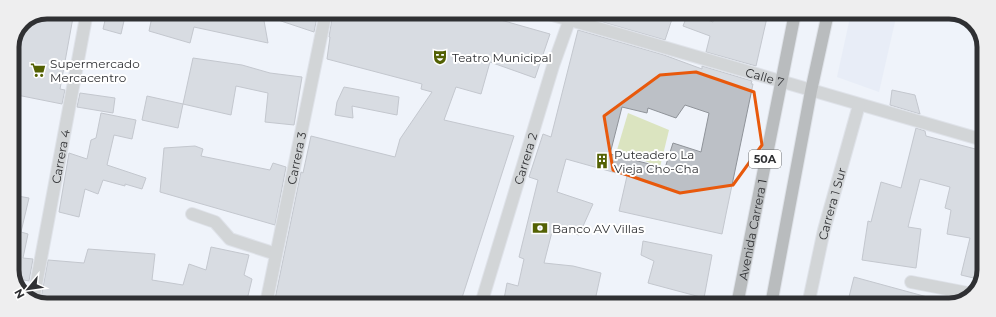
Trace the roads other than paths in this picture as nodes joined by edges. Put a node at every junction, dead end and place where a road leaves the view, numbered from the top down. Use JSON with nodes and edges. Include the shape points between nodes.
{"nodes":[{"id":1,"x":86,"y":19,"type":"edge"},
{"id":2,"x":325,"y":19,"type":"edge"},
{"id":3,"x":570,"y":19,"type":"edge"},
{"id":4,"x":580,"y":19,"type":"edge"},
{"id":5,"x":794,"y":19,"type":"edge"},
{"id":6,"x":827,"y":19,"type":"edge"},
{"id":7,"x":780,"y":82,"type":"junction"},
{"id":8,"x":811,"y":91,"type":"junction"},
{"id":9,"x":859,"y":104,"type":"junction"},
{"id":10,"x":977,"y":138,"type":"edge"},
{"id":11,"x":192,"y":214,"type":"dead end"},
{"id":12,"x":276,"y":254,"type":"junction"},
{"id":13,"x":912,"y":282,"type":"dead end"},
{"id":14,"x":965,"y":292,"type":"edge"},
{"id":15,"x":34,"y":295,"type":"edge"},
{"id":16,"x":267,"y":298,"type":"edge"},
{"id":17,"x":483,"y":298,"type":"edge"},
{"id":18,"x":738,"y":298,"type":"edge"},
{"id":19,"x":772,"y":298,"type":"edge"},
{"id":20,"x":809,"y":298,"type":"edge"}],
"edges":[{"from":1,"to":15,"type":"street","name":"Carrera 4"},
{"from":2,"to":12,"type":"street","name":"Carrera 3"},
{"from":3,"to":17,"type":"street","name":"Carrera 2","via":[[553,66]]},
{"from":4,"to":7,"type":"street","name":"Calle 7"},
{"from":5,"to":7,"type":"main road","name":"Avenida Carrera 1","number":"50A"},
{"from":6,"to":8,"type":"main road","number":"50A"},
{"from":7,"to":8,"type":"street","name":"Calle 7"},
{"from":7,"to":18,"type":"main road","name":"Avenida Carrera 1","number":"50A"},
{"from":8,"to":9,"type":"street","name":"Calle 7"},
{"from":8,"to":19,"type":"main road","number":"50A"},
{"from":9,"to":10,"type":"street","name":"Calle 7"},
{"from":9,"to":20,"type":"street","name":"Carrera 1 Sur","via":[[824,230]]},
{"from":11,"to":12,"type":"street","via":[[215,222],[230,239]]},
{"from":12,"to":16,"type":"street","name":"Carrera 3"},
{"from":13,"to":14,"type":"street"}]}
